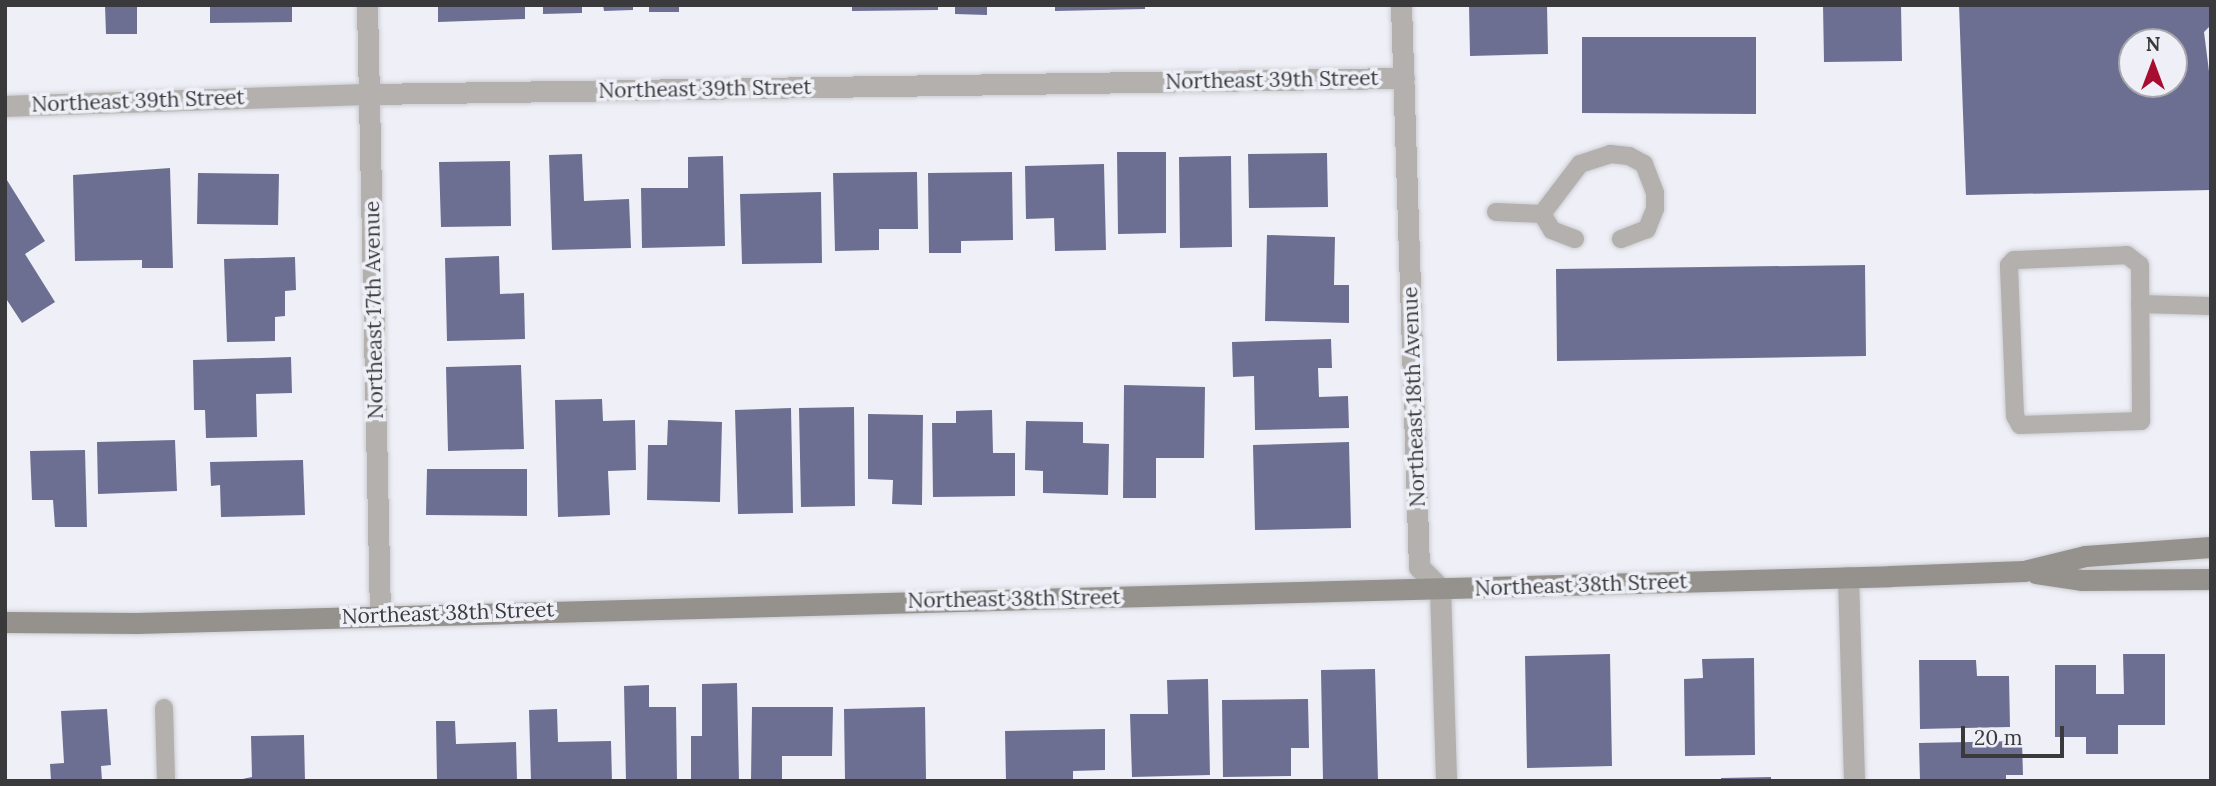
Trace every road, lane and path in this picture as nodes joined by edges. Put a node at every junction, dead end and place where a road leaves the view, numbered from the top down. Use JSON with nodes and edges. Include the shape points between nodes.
{"nodes":[{"id":1,"x":367,"y":5,"type":"edge"},
{"id":2,"x":1401,"y":5,"type":"edge"},
{"id":3,"x":1404,"y":78,"type":"junction"},
{"id":4,"x":370,"y":94,"type":"junction"},
{"id":5,"x":5,"y":106,"type":"edge"},
{"id":6,"x":1496,"y":212,"type":"dead end"},
{"id":7,"x":1542,"y":214,"type":"junction"},
{"id":8,"x":1575,"y":239,"type":"dead end"},
{"id":9,"x":1621,"y":239,"type":"dead end"},
{"id":10,"x":2140,"y":304,"type":"junction"},
{"id":11,"x":2211,"y":306,"type":"edge"},
{"id":12,"x":2209,"y":549,"type":"edge"},
{"id":13,"x":2024,"y":570,"type":"junction"},
{"id":14,"x":1848,"y":577,"type":"junction"},
{"id":15,"x":2211,"y":579,"type":"edge"},
{"id":16,"x":1440,"y":588,"type":"junction"},
{"id":17,"x":380,"y":615,"type":"junction"},
{"id":18,"x":5,"y":622,"type":"edge"},
{"id":19,"x":164,"y":708,"type":"dead end"},
{"id":20,"x":166,"y":781,"type":"edge"},
{"id":21,"x":1446,"y":781,"type":"edge"},
{"id":22,"x":1854,"y":781,"type":"edge"}],
"edges":[{"from":1,"to":4,"type":"street","name":"Northeast 17th Avenue"},
{"from":2,"to":3,"type":"street","name":"Northeast 18th Avenue"},
{"from":3,"to":4,"type":"street","name":"Northeast 39th Street"},
{"from":3,"to":16,"type":"street","name":"Northeast 18th Avenue","via":[[1419,566]]},
{"from":4,"to":5,"type":"street","name":"Northeast 39th Street"},
{"from":4,"to":17,"type":"street","name":"Northeast 17th Avenue"},
{"from":6,"to":7,"type":"lane"},
{"from":7,"to":8,"type":"lane","via":[[1552,230]]},
{"from":7,"to":9,"type":"lane","via":[[1580,164],[1610,154],[1629,156],[1644,164],[1655,209],[1647,229]]},
{"from":10,"to":10,"type":"lane","via":[[2141,421],[2020,425],[2015,416],[2009,277],[2014,260],[2135,257],[2140,265]]},
{"from":10,"to":11,"type":"lane"},
{"from":12,"to":13,"type":"street","name":"Northeast 38th Street","via":[[2085,556]]},
{"from":13,"to":14,"type":"street","name":"Northeast 38th Street"},
{"from":13,"to":15,"type":"street","name":"Northeast 38th Street","via":[[2082,580]]},
{"from":14,"to":16,"type":"street","name":"Northeast 38th Street"},
{"from":14,"to":22,"type":"street"},
{"from":16,"to":17,"type":"street","name":"Northeast 38th Street"},
{"from":16,"to":21,"type":"street"},
{"from":17,"to":18,"type":"street","name":"Northeast 38th Street"},
{"from":19,"to":20,"type":"lane"}]}
